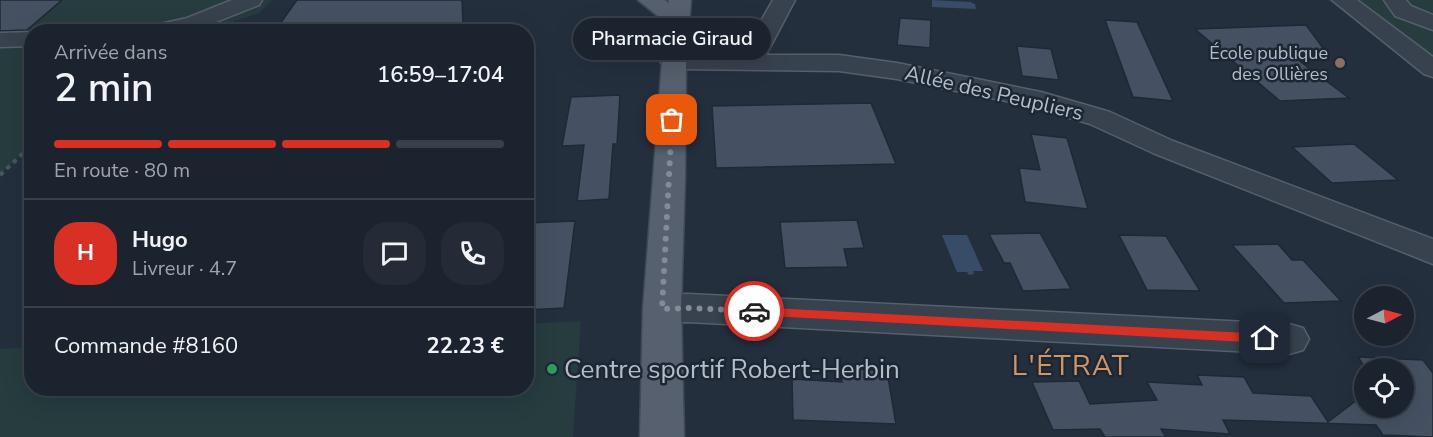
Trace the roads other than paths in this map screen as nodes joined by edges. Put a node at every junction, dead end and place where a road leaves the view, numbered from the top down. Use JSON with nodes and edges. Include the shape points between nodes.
{"nodes":[{"id":1,"x":251,"y":0,"type":"edge"},
{"id":2,"x":649,"y":0,"type":"edge"},
{"id":3,"x":681,"y":0,"type":"edge"},
{"id":4,"x":784,"y":0,"type":"edge"},
{"id":5,"x":1343,"y":0,"type":"edge"},
{"id":6,"x":1395,"y":0,"type":"edge"},
{"id":7,"x":1433,"y":23,"type":"edge"},
{"id":8,"x":193,"y":24,"type":"edge"},
{"id":9,"x":24,"y":39,"type":"edge"},
{"id":10,"x":0,"y":40,"type":"edge"},
{"id":11,"x":674,"y":48,"type":"junction"},
{"id":12,"x":750,"y":62,"type":"junction"},
{"id":13,"x":1433,"y":69,"type":"edge"},
{"id":14,"x":1433,"y":252,"type":"edge"},
{"id":15,"x":662,"y":309,"type":"junction"},
{"id":16,"x":1288,"y":339,"type":"dead end"},
{"id":17,"x":662,"y":437,"type":"edge"}],
"edges":[{"from":1,"to":8,"type":"street"},
{"from":2,"to":11,"type":"main road","via":[[668,13]]},
{"from":3,"to":11,"type":"main road"},
{"from":4,"to":12,"type":"street"},
{"from":5,"to":13,"type":"street"},
{"from":6,"to":7,"type":"street","via":[[1403,11]]},
{"from":9,"to":10,"type":"street"},
{"from":11,"to":12,"type":"street","name":"Allée des Peupliers"},
{"from":11,"to":15,"type":"main road"},
{"from":12,"to":14,"type":"street","name":"Allée des Peupliers","via":[[839,63],[1031,98],[1100,118],[1163,147]]},
{"from":15,"to":16,"type":"street"},
{"from":15,"to":17,"type":"main road"}]}
